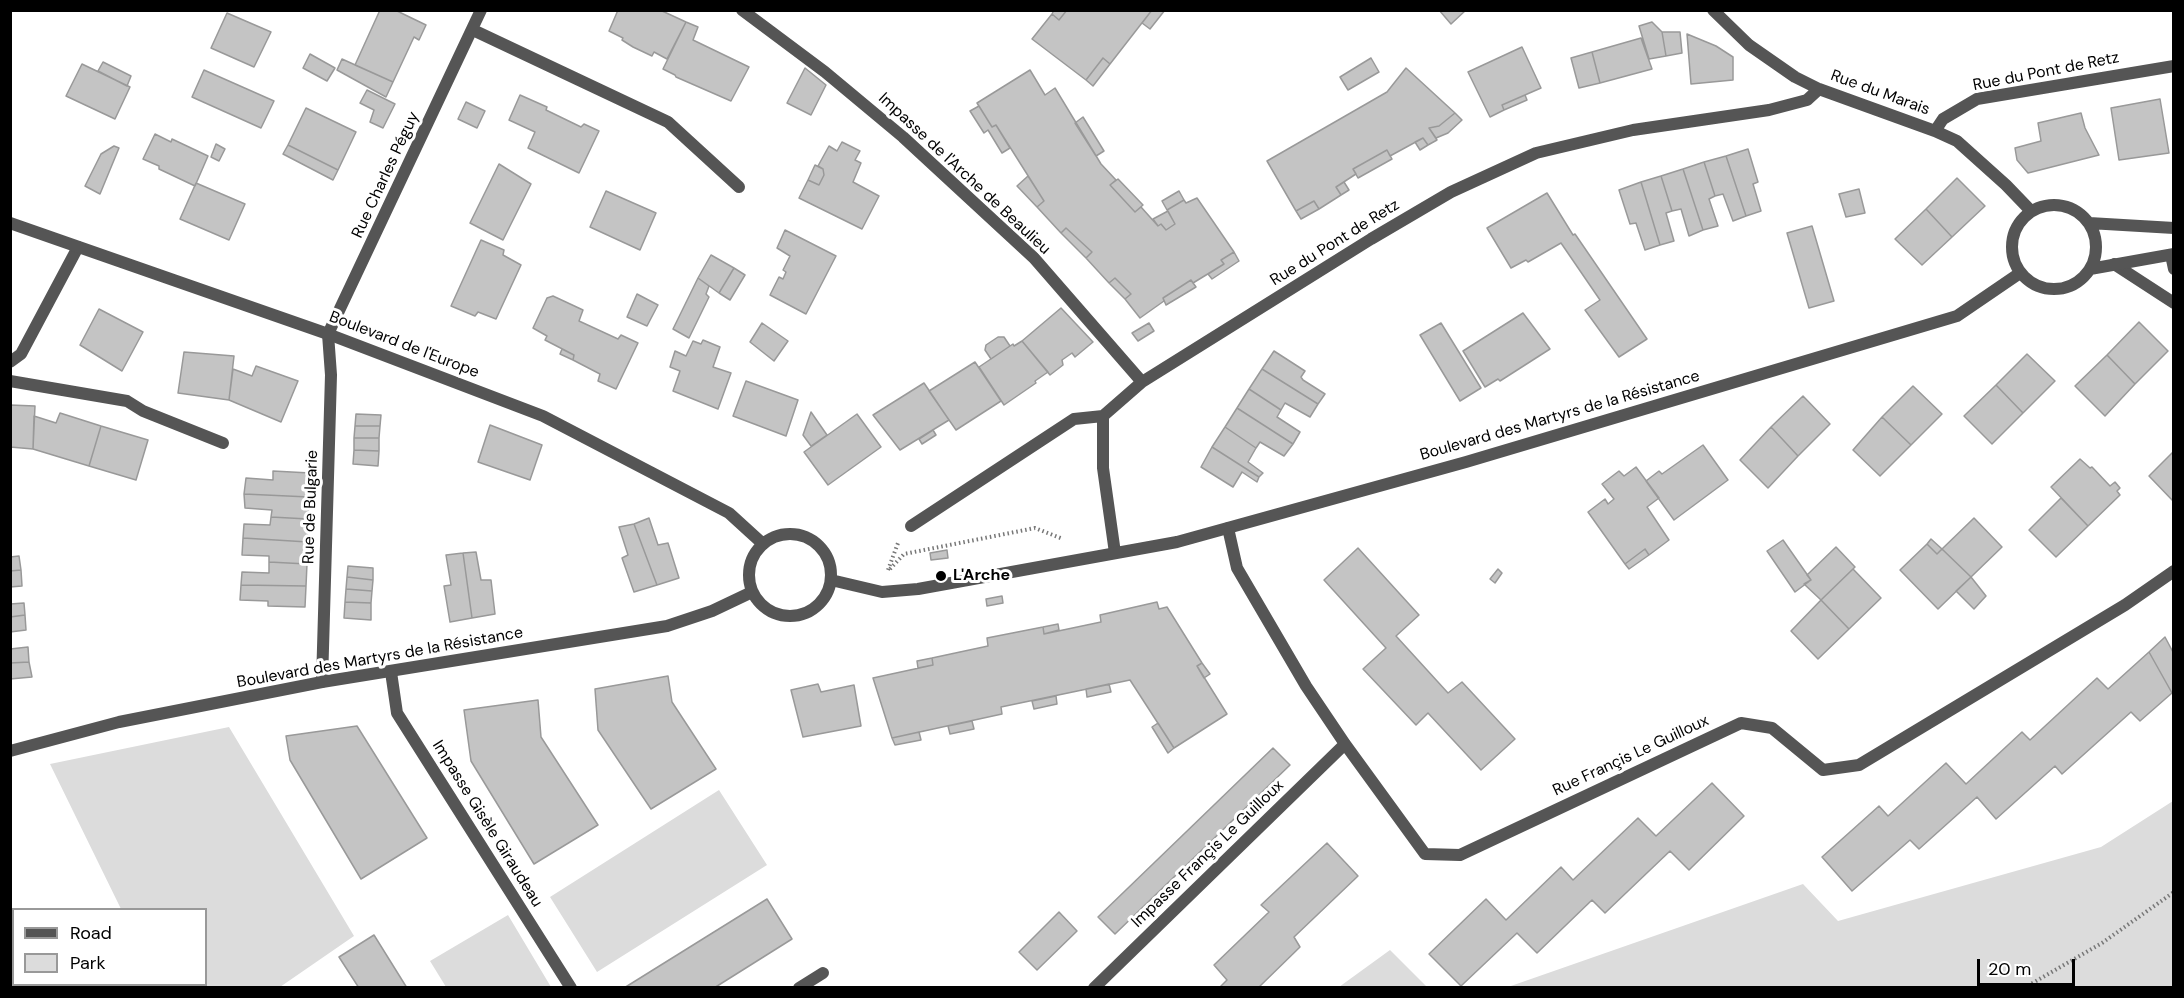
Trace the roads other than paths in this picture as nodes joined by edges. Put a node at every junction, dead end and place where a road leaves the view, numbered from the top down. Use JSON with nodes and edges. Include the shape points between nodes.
{"nodes":[{"id":1,"x":481,"y":10,"type":"edge"},
{"id":2,"x":742,"y":10,"type":"edge"},
{"id":3,"x":1713,"y":10,"type":"edge"},
{"id":4,"x":472,"y":30,"type":"junction"},
{"id":5,"x":2174,"y":66,"type":"edge"},
{"id":6,"x":1819,"y":88,"type":"junction"},
{"id":7,"x":1935,"y":131,"type":"junction"},
{"id":8,"x":739,"y":186,"type":"dead end"},
{"id":9,"x":2031,"y":211,"type":"junction"},
{"id":10,"x":10,"y":223,"type":"edge"},
{"id":11,"x":2089,"y":223,"type":"junction"},
{"id":12,"x":2174,"y":228,"type":"edge"},
{"id":13,"x":78,"y":247,"type":"junction"},
{"id":14,"x":2172,"y":254,"type":"edge"},
{"id":15,"x":2114,"y":264,"type":"junction"},
{"id":16,"x":2090,"y":269,"type":"junction"},
{"id":17,"x":2174,"y":269,"type":"edge"},
{"id":18,"x":2020,"y":273,"type":"junction"},
{"id":19,"x":2174,"y":303,"type":"edge"},
{"id":20,"x":328,"y":334,"type":"junction"},
{"id":21,"x":10,"y":362,"type":"edge"},
{"id":22,"x":10,"y":381,"type":"edge"},
{"id":23,"x":1142,"y":382,"type":"junction"},
{"id":24,"x":1103,"y":416,"type":"junction"},
{"id":25,"x":223,"y":443,"type":"dead end"},
{"id":26,"x":911,"y":526,"type":"road end"},
{"id":27,"x":1228,"y":528,"type":"junction"},
{"id":28,"x":763,"y":544,"type":"junction"},
{"id":29,"x":1115,"y":553,"type":"junction"},
{"id":30,"x":2174,"y":571,"type":"edge"},
{"id":31,"x":831,"y":580,"type":"junction"},
{"id":32,"x":752,"y":592,"type":"junction"},
{"id":33,"x":391,"y":672,"type":"junction"},
{"id":34,"x":322,"y":682,"type":"junction"},
{"id":35,"x":1345,"y":744,"type":"junction"},
{"id":36,"x":10,"y":751,"type":"edge"},
{"id":37,"x":823,"y":973,"type":"dead end"},
{"id":38,"x":571,"y":987,"type":"edge"},
{"id":39,"x":799,"y":987,"type":"edge"},
{"id":40,"x":1094,"y":987,"type":"edge"}],
"edges":[{"from":1,"to":4,"type":"street","name":"Rue Charles Péguy"},
{"from":2,"to":23,"type":"street","name":"Impasse de l'Arche de Beaulieu","via":[[903,137],[1025,250]]},
{"from":3,"to":6,"type":"street","name":"Rue du Marais","via":[[1749,45],[1795,77]]},
{"from":4,"to":8,"type":"street","via":[[668,122]]},
{"from":4,"to":20,"type":"street","name":"Rue Charles Péguy"},
{"from":5,"to":7,"type":"street","name":"Rue du Pont de Retz","via":[[1977,99],[1943,119]]},
{"from":6,"to":7,"type":"street","name":"Rue du Marais"},
{"from":6,"to":23,"type":"street","name":"Rue du Pont de Retz","via":[[1808,100],[1769,110],[1633,130],[1536,153],[1451,192]]},
{"from":7,"to":9,"type":"street","name":"Rue du Marais","via":[[1957,141]]},
{"from":9,"to":11,"type":"street","via":[[2043,206],[2069,207]]},
{"from":9,"to":18,"type":"street","via":[[2016,228],[2012,240],[2014,263]]},
{"from":10,"to":13,"type":"street","name":"Boulevard de l'Europe"},
{"from":11,"to":12,"type":"street"},
{"from":11,"to":16,"type":"street","via":[[2096,241]]},
{"from":13,"to":20,"type":"street","name":"Boulevard de l'Europe"},
{"from":13,"to":21,"type":"street","via":[[21,354]]},
{"from":14,"to":15,"type":"street"},
{"from":14,"to":17,"type":"street"},
{"from":15,"to":16,"type":"street"},
{"from":15,"to":19,"type":"street"},
{"from":16,"to":18,"type":"street","via":[[2077,282],[2061,289],[2034,284]]},
{"from":18,"to":27,"type":"street","name":"Boulevard des Martyrs de la Résistance","via":[[1957,316],[1466,462]]},
{"from":20,"to":28,"type":"street","name":"Boulevard de l'Europe","via":[[543,417],[729,513]]},
{"from":20,"to":34,"type":"street","name":"Rue de Bulgarie","via":[[331,375]]},
{"from":22,"to":25,"type":"street","via":[[127,401]]},
{"from":23,"to":24,"type":"street","name":"Rue du Pont de Retz"},
{"from":24,"to":26,"type":"street","via":[[1074,419]]},
{"from":24,"to":29,"type":"street","via":[[1103,468]]},
{"from":27,"to":29,"type":"street","name":"Boulevard des Martyrs de la Résistance"},
{"from":27,"to":35,"type":"street","name":"Rue Françis Le Guilloux","via":[[1237,568]]},
{"from":28,"to":31,"type":"street","via":[[789,534],[803,536],[825,554]]},
{"from":28,"to":32,"type":"street","via":[[749,566]]},
{"from":29,"to":31,"type":"street","name":"Boulevard des Martyrs de la Résistance","via":[[918,589],[882,592]]},
{"from":30,"to":35,"type":"street","name":"Rue Françis Le Guilloux","via":[[2125,605],[1859,765],[1823,770],[1772,728],[1741,723],[1460,855],[1425,854]]},
{"from":31,"to":32,"type":"street","via":[[819,604],[796,616],[770,611]]},
{"from":32,"to":33,"type":"street","name":"Boulevard des Martyrs de la Résistance","via":[[667,626]]},
{"from":33,"to":34,"type":"street","name":"Boulevard des Martyrs de la Résistance"},
{"from":33,"to":38,"type":"street","name":"Impasse Gisèle Giraudeau","via":[[398,713]]},
{"from":34,"to":36,"type":"street","name":"Boulevard des Martyrs de la Résistance","via":[[119,722]]},
{"from":35,"to":40,"type":"street","name":"Impasse Françis Le Guilloux"},
{"from":37,"to":39,"type":"street"}]}
